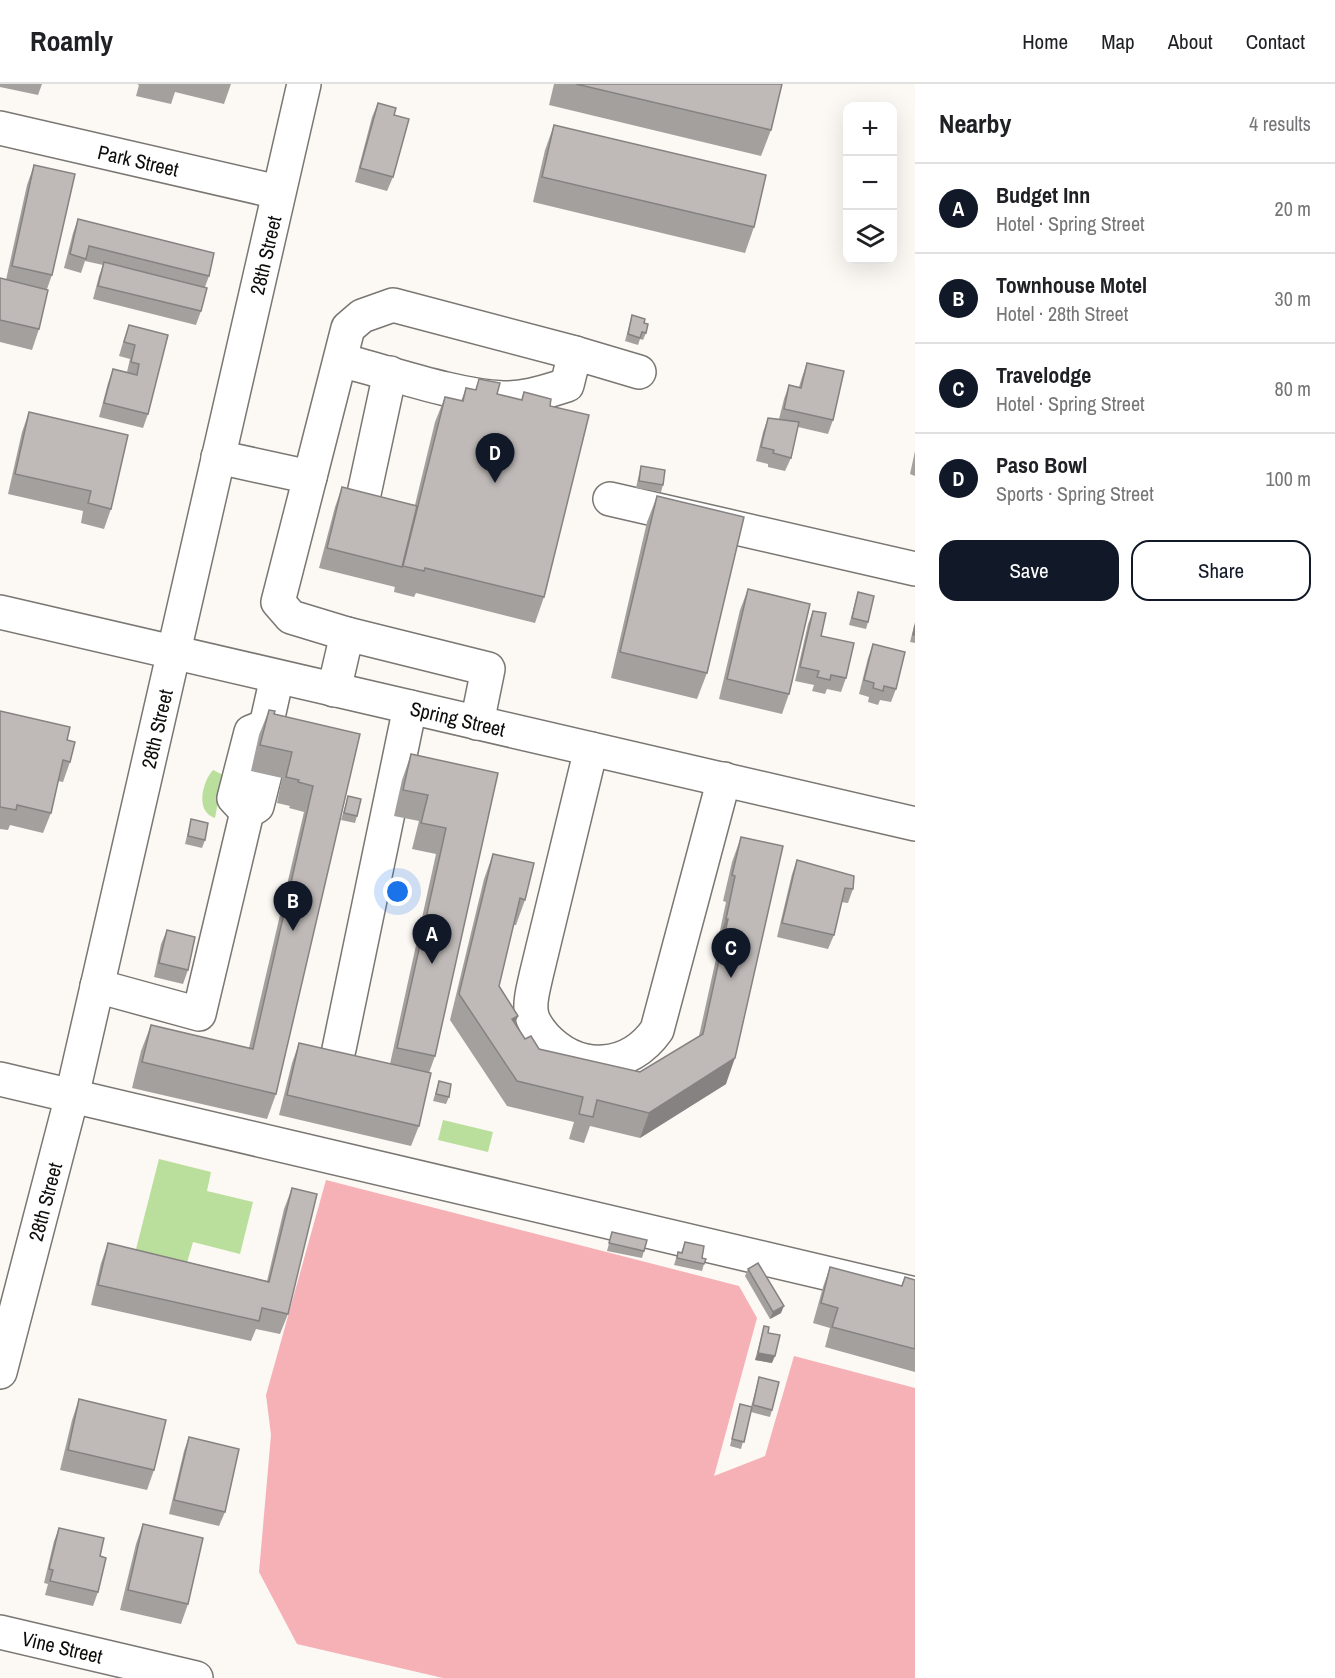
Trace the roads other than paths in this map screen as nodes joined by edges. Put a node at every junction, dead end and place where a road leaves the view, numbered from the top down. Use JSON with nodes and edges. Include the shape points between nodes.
{"nodes":[{"id":1,"x":304,"y":84,"type":"edge"},
{"id":2,"x":0,"y":128,"type":"edge"},
{"id":3,"x":278,"y":192,"type":"junction"},
{"id":4,"x":575,"y":353,"type":"junction"},
{"id":5,"x":340,"y":360,"type":"junction"},
{"id":6,"x":639,"y":372,"type":"dead end"},
{"id":7,"x":390,"y":373,"type":"junction"},
{"id":8,"x":218,"y":457,"type":"junction"},
{"id":9,"x":310,"y":477,"type":"junction"},
{"id":10,"x":610,"y":499,"type":"dead end"},
{"id":11,"x":362,"y":503,"type":"edge"},
{"id":12,"x":915,"y":569,"type":"edge"},
{"id":13,"x":0,"y":612,"type":"edge"},
{"id":14,"x":347,"y":634,"type":"junction"},
{"id":15,"x":173,"y":653,"type":"junction"},
{"id":16,"x":277,"y":677,"type":"junction"},
{"id":17,"x":334,"y":690,"type":"junction"},
{"id":18,"x":410,"y":707,"type":"junction"},
{"id":19,"x":477,"y":723,"type":"junction"},
{"id":20,"x":591,"y":748,"type":"junction"},
{"id":21,"x":265,"y":774,"type":"dead end"},
{"id":22,"x":724,"y":779,"type":"junction"},
{"id":23,"x":247,"y":812,"type":"junction"},
{"id":24,"x":915,"y":824,"type":"edge"},
{"id":25,"x":97,"y":986,"type":"junction"},
{"id":26,"x":339,"y":1049,"type":"dead end"},
{"id":27,"x":0,"y":1079,"type":"edge"},
{"id":28,"x":72,"y":1096,"type":"junction"},
{"id":29,"x":915,"y":1294,"type":"edge"},
{"id":30,"x":2,"y":1353,"type":"edge"},
{"id":31,"x":0,"y":1632,"type":"edge"},
{"id":32,"x":196,"y":1678,"type":"edge"}],
"edges":[{"from":1,"to":3,"type":"street","name":"28th Street"},
{"from":2,"to":3,"type":"street","name":"Park Street"},
{"from":3,"to":8,"type":"street","name":"28th Street"},
{"from":4,"to":5,"type":"street","via":[[393,305],[362,316],[348,328]]},
{"from":4,"to":6,"type":"street"},
{"from":4,"to":7,"type":"street","via":[[567,385],[504,398]]},
{"from":5,"to":7,"type":"street"},
{"from":5,"to":9,"type":"street"},
{"from":7,"to":11,"type":"street"},
{"from":8,"to":9,"type":"street"},
{"from":8,"to":15,"type":"street","name":"28th Street"},
{"from":9,"to":14,"type":"street","via":[[278,602],[291,617]]},
{"from":10,"to":12,"type":"street"},
{"from":13,"to":15,"type":"street","name":"Spring Street"},
{"from":14,"to":17,"type":"street"},
{"from":14,"to":19,"type":"street","via":[[488,669]]},
{"from":15,"to":16,"type":"street","name":"Spring Street"},
{"from":15,"to":25,"type":"street","name":"28th Street"},
{"from":16,"to":17,"type":"street","name":"Spring Street"},
{"from":16,"to":23,"type":"street","via":[[269,734],[251,732],[234,798]]},
{"from":17,"to":18,"type":"street","name":"Spring Street"},
{"from":18,"to":19,"type":"street","name":"Spring Street"},
{"from":18,"to":26,"type":"street"},
{"from":19,"to":20,"type":"street","name":"Spring Street"},
{"from":20,"to":22,"type":"street","name":"Spring Street"},
{"from":20,"to":22,"type":"street","via":[[530,1009],[536,1027],[556,1048],[577,1059],[604,1063],[626,1058],[647,1044],[657,1030]]},
{"from":21,"to":23,"type":"street","via":[[257,806]]},
{"from":22,"to":24,"type":"street","name":"Spring Street"},
{"from":23,"to":25,"type":"street","via":[[199,1014]]},
{"from":25,"to":28,"type":"street","name":"28th Street"},
{"from":27,"to":28,"type":"street"},
{"from":28,"to":29,"type":"street"},
{"from":28,"to":30,"type":"street","name":"28th Street"},
{"from":31,"to":32,"type":"street","name":"Vine Street"}]}
